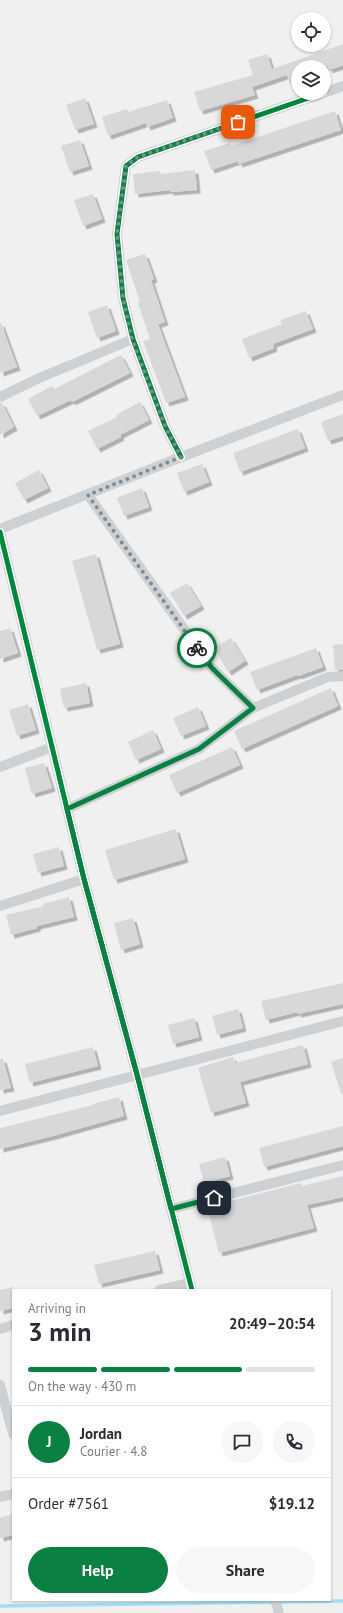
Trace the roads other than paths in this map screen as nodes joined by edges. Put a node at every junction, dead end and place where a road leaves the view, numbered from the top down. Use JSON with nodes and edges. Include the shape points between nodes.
{"nodes":[{"id":1,"x":343,"y":86,"type":"edge"},
{"id":2,"x":331,"y":90,"type":"edge"},
{"id":3,"x":304,"y":100,"type":"edge"},
{"id":4,"x":132,"y":339,"type":"junction"},
{"id":5,"x":343,"y":395,"type":"edge"},
{"id":6,"x":0,"y":397,"type":"edge"},
{"id":7,"x":181,"y":457,"type":"junction"},
{"id":8,"x":88,"y":495,"type":"junction"},
{"id":9,"x":0,"y":531,"type":"edge"},
{"id":10,"x":343,"y":676,"type":"edge"},
{"id":11,"x":253,"y":708,"type":"junction"},
{"id":12,"x":52,"y":747,"type":"junction"},
{"id":13,"x":0,"y":767,"type":"edge"},
{"id":14,"x":67,"y":809,"type":"junction"},
{"id":15,"x":84,"y":879,"type":"junction"},
{"id":16,"x":0,"y":906,"type":"edge"},
{"id":17,"x":343,"y":1021,"type":"edge"},
{"id":18,"x":137,"y":1074,"type":"junction"},
{"id":19,"x":0,"y":1112,"type":"edge"},
{"id":20,"x":343,"y":1165,"type":"edge"},
{"id":21,"x":171,"y":1209,"type":"junction"},
{"id":22,"x":191,"y":1286,"type":"edge"},
{"id":23,"x":167,"y":1289,"type":"edge"},
{"id":24,"x":12,"y":1325,"type":"edge"},
{"id":25,"x":0,"y":1328,"type":"edge"},
{"id":26,"x":0,"y":1385,"type":"edge"},
{"id":27,"x":12,"y":1430,"type":"edge"},
{"id":28,"x":12,"y":1494,"type":"edge"},
{"id":29,"x":0,"y":1497,"type":"edge"},
{"id":30,"x":275,"y":1601,"type":"edge"},
{"id":31,"x":279,"y":1613,"type":"edge"}],
"edges":[{"from":1,"to":2,"type":"street"},
{"from":3,"to":4,"type":"street","via":[[138,157],[126,166],[117,234],[123,298]]},
{"from":4,"to":6,"type":"street","via":[[37,378]]},
{"from":4,"to":7,"type":"street","via":[[165,426]]},
{"from":5,"to":7,"type":"street"},
{"from":7,"to":8,"type":"street"},
{"from":8,"to":9,"type":"street"},
{"from":8,"to":11,"type":"street","via":[[212,668]]},
{"from":9,"to":12,"type":"street"},
{"from":10,"to":11,"type":"street","via":[[328,677]]},
{"from":11,"to":14,"type":"street","via":[[199,749]]},
{"from":12,"to":13,"type":"street"},
{"from":12,"to":14,"type":"street"},
{"from":14,"to":15,"type":"street"},
{"from":15,"to":16,"type":"street"},
{"from":15,"to":18,"type":"street"},
{"from":17,"to":18,"type":"street"},
{"from":18,"to":19,"type":"street"},
{"from":18,"to":21,"type":"street"},
{"from":20,"to":21,"type":"street"},
{"from":21,"to":22,"type":"street"},
{"from":22,"to":23,"type":"street"},
{"from":24,"to":25,"type":"street"},
{"from":26,"to":27,"type":"street"},
{"from":28,"to":29,"type":"street"},
{"from":30,"to":31,"type":"street"}]}
